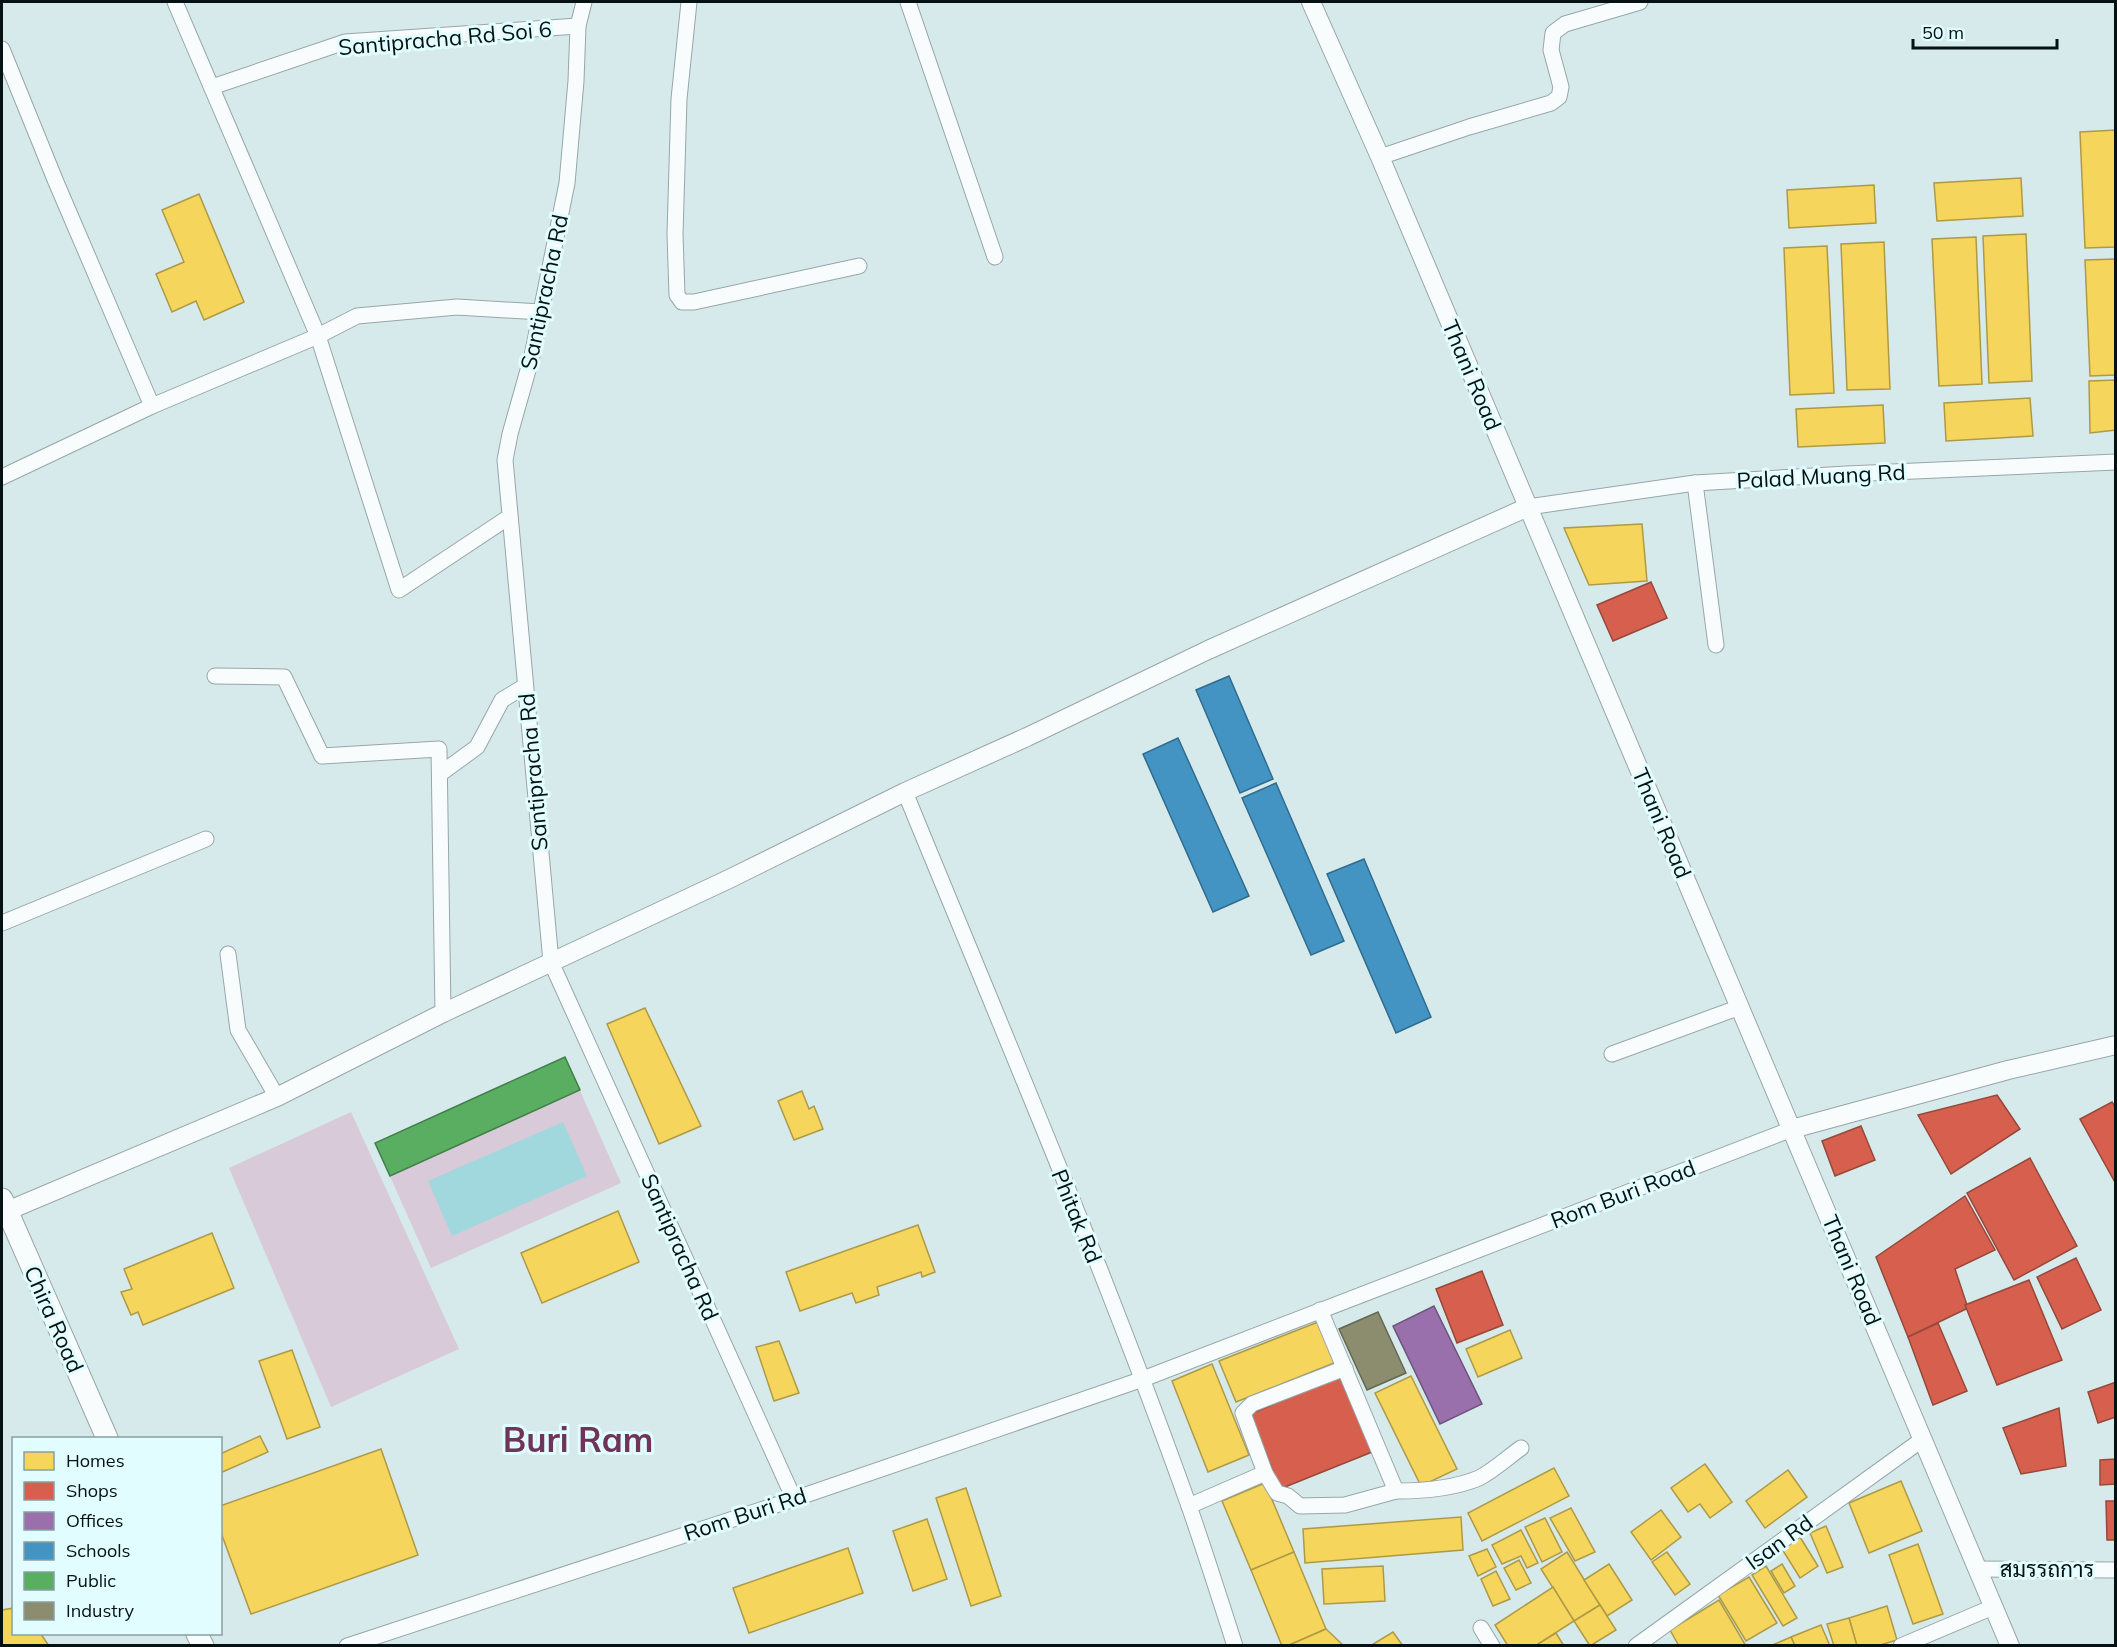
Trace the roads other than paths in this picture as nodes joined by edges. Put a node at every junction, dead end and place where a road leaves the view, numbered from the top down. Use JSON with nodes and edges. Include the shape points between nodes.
{"nodes":[{"id":1,"x":175,"y":2,"type":"edge"},
{"id":2,"x":584,"y":2,"type":"edge"},
{"id":3,"x":690,"y":2,"type":"edge"},
{"id":4,"x":908,"y":2,"type":"edge"},
{"id":5,"x":1311,"y":2,"type":"edge"},
{"id":6,"x":1640,"y":2,"type":"edge"},
{"id":7,"x":578,"y":26,"type":"junction"},
{"id":8,"x":2,"y":49,"type":"edge"},
{"id":9,"x":212,"y":87,"type":"junction"},
{"id":10,"x":1380,"y":158,"type":"junction"},
{"id":11,"x":995,"y":257,"type":"dead end"},
{"id":12,"x":859,"y":266,"type":"dead end"},
{"id":13,"x":540,"y":312,"type":"junction"},
{"id":14,"x":318,"y":336,"type":"junction"},
{"id":15,"x":152,"y":406,"type":"junction"},
{"id":16,"x":2115,"y":462,"type":"edge"},
{"id":17,"x":2,"y":477,"type":"edge"},
{"id":18,"x":1695,"y":483,"type":"junction"},
{"id":19,"x":1528,"y":507,"type":"junction"},
{"id":20,"x":509,"y":517,"type":"junction"},
{"id":21,"x":1716,"y":645,"type":"dead end"},
{"id":22,"x":215,"y":676,"type":"dead end"},
{"id":23,"x":525,"y":686,"type":"junction"},
{"id":24,"x":440,"y":774,"type":"junction"},
{"id":25,"x":905,"y":792,"type":"junction"},
{"id":26,"x":206,"y":839,"type":"dead end"},
{"id":27,"x":2,"y":923,"type":"edge"},
{"id":28,"x":228,"y":954,"type":"dead end"},
{"id":29,"x":551,"y":962,"type":"junction"},
{"id":30,"x":1740,"y":1007,"type":"junction"},
{"id":31,"x":443,"y":1013,"type":"junction"},
{"id":32,"x":2115,"y":1045,"type":"edge"},
{"id":33,"x":1612,"y":1054,"type":"dead end"},
{"id":34,"x":277,"y":1097,"type":"junction"},
{"id":35,"x":1792,"y":1129,"type":"junction"},
{"id":36,"x":3,"y":1207,"type":"edge"},
{"id":37,"x":1320,"y":1310,"type":"junction"},
{"id":38,"x":1345,"y":1368,"type":"junction"},
{"id":39,"x":1143,"y":1379,"type":"junction"},
{"id":40,"x":107,"y":1437,"type":"edge"},
{"id":41,"x":1923,"y":1439,"type":"junction"},
{"id":42,"x":1521,"y":1448,"type":"dead end"},
{"id":43,"x":1265,"y":1473,"type":"junction"},
{"id":44,"x":1396,"y":1491,"type":"junction"},
{"id":45,"x":794,"y":1499,"type":"junction"},
{"id":46,"x":1189,"y":1506,"type":"junction"},
{"id":47,"x":1978,"y":1569,"type":"junction"},
{"id":48,"x":2115,"y":1570,"type":"edge"},
{"id":49,"x":1993,"y":1607,"type":"junction"},
{"id":50,"x":1481,"y":1628,"type":"dead end"},
{"id":51,"x":347,"y":1646,"type":"edge"},
{"id":52,"x":1235,"y":1646,"type":"edge"},
{"id":53,"x":1492,"y":1646,"type":"edge"},
{"id":54,"x":1636,"y":1646,"type":"edge"},
{"id":55,"x":1901,"y":1646,"type":"edge"},
{"id":56,"x":2010,"y":1646,"type":"edge"}],
"edges":[{"from":1,"to":9,"type":"street"},
{"from":2,"to":7,"type":"street","name":"Santipracha Rd"},
{"from":3,"to":12,"type":"street","via":[[678,111],[677,295],[682,302],[694,302]]},
{"from":4,"to":11,"type":"street"},
{"from":5,"to":10,"type":"street","name":"Thani Road"},
{"from":6,"to":10,"type":"street","via":[[1564,24],[1553,33],[1551,50],[1561,87],[1559,97],[1551,103]]},
{"from":7,"to":9,"type":"street","name":"Santipracha Rd Soi 6","via":[[345,42]]},
{"from":7,"to":13,"type":"street","name":"Santipracha Rd","via":[[567,183]]},
{"from":8,"to":15,"type":"street"},
{"from":9,"to":14,"type":"street"},
{"from":10,"to":19,"type":"street","name":"Thani Road"},
{"from":13,"to":14,"type":"street","via":[[457,307],[357,316]]},
{"from":13,"to":20,"type":"street","name":"Santipracha Rd","via":[[505,460]]},
{"from":14,"to":15,"type":"street"},
{"from":14,"to":20,"type":"street","via":[[399,590]]},
{"from":15,"to":17,"type":"street"},
{"from":16,"to":18,"type":"street","name":"Palad Muang Rd"},
{"from":18,"to":19,"type":"street","name":"Palad Muang Rd"},
{"from":18,"to":21,"type":"street"},
{"from":19,"to":25,"type":"street","via":[[1208,650]]},
{"from":19,"to":30,"type":"street","name":"Thani Road"},
{"from":20,"to":23,"type":"street","name":"Santipracha Rd"},
{"from":22,"to":24,"type":"street","via":[[284,677],[322,756],[439,749]]},
{"from":23,"to":24,"type":"street","via":[[502,700],[477,747]]},
{"from":23,"to":29,"type":"street","name":"Santipracha Rd"},
{"from":24,"to":31,"type":"street"},
{"from":25,"to":29,"type":"street"},
{"from":25,"to":39,"type":"street","name":"Phitak Rd"},
{"from":26,"to":27,"type":"street"},
{"from":28,"to":34,"type":"street","via":[[238,1030]]},
{"from":29,"to":31,"type":"street"},
{"from":29,"to":45,"type":"street","name":"Santipracha Rd"},
{"from":30,"to":33,"type":"street"},
{"from":30,"to":35,"type":"street","name":"Thani Road"},
{"from":31,"to":34,"type":"street"},
{"from":32,"to":35,"type":"street","name":"Rom Buri Road"},
{"from":34,"to":36,"type":"street"},
{"from":35,"to":37,"type":"street","name":"Rom Buri Road"},
{"from":35,"to":41,"type":"street","name":"Thani Road"},
{"from":36,"to":40,"type":"main road","name":"Chira Road"},
{"from":37,"to":38,"type":"street"},
{"from":37,"to":39,"type":"street","name":"Rom Buri Road"},
{"from":38,"to":43,"type":"street","via":[[1252,1404],[1243,1413]]},
{"from":38,"to":44,"type":"street"},
{"from":39,"to":45,"type":"street","name":"Rom Buri Rd"},
{"from":39,"to":46,"type":"street","name":"Phitak Rd"},
{"from":41,"to":47,"type":"street","name":"Thani Road"},
{"from":41,"to":54,"type":"street","name":"Isan Rd"},
{"from":42,"to":44,"type":"street","via":[[1472,1480],[1421,1491]]},
{"from":43,"to":44,"type":"street","via":[[1276,1493],[1288,1496],[1300,1506],[1345,1505]]},
{"from":43,"to":46,"type":"street"},
{"from":45,"to":51,"type":"street","name":"Rom Buri Rd"},
{"from":46,"to":52,"type":"street","name":"Phitak Rd"},
{"from":47,"to":48,"type":"street","name":"สมรรถการ"},
{"from":47,"to":49,"type":"street","name":"Thani Road"},
{"from":49,"to":55,"type":"street"},
{"from":49,"to":56,"type":"street","name":"Thani Road"},
{"from":50,"to":53,"type":"street"}]}
